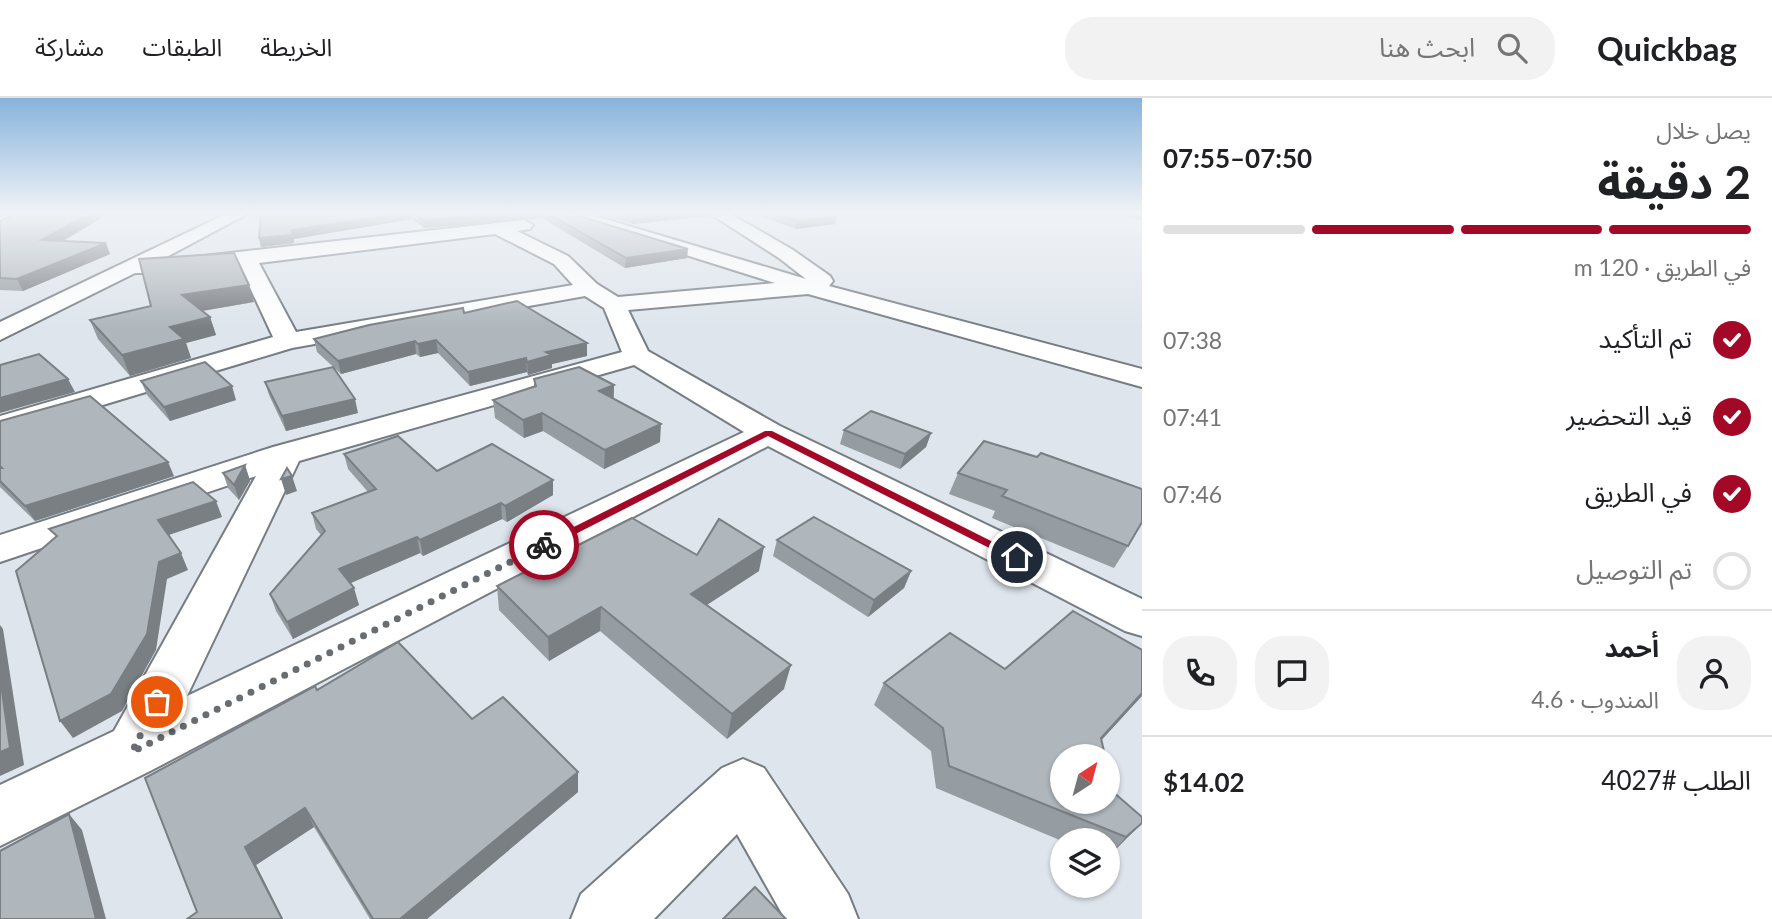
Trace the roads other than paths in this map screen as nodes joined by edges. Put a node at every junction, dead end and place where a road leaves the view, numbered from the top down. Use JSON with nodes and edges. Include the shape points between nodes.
{"nodes":[{"id":1,"x":123,"y":251,"type":"edge"},
{"id":2,"x":163,"y":251,"type":"edge"},
{"id":3,"x":312,"y":251,"type":"edge"},
{"id":4,"x":544,"y":251,"type":"edge"},
{"id":5,"x":681,"y":251,"type":"edge"},
{"id":6,"x":781,"y":251,"type":"edge"},
{"id":7,"x":247,"y":259,"type":"junction"},
{"id":8,"x":131,"y":267,"type":"junction"},
{"id":9,"x":61,"y":279,"type":"edge"},
{"id":10,"x":809,"y":286,"type":"junction"},
{"id":11,"x":602,"y":297,"type":"junction"},
{"id":12,"x":0,"y":331,"type":"edge"},
{"id":13,"x":288,"y":341,"type":"junction"},
{"id":14,"x":638,"y":356,"type":"junction"},
{"id":15,"x":1142,"y":378,"type":"edge"},
{"id":16,"x":0,"y":426,"type":"edge"},
{"id":17,"x":768,"y":433,"type":"junction"},
{"id":18,"x":285,"y":454,"type":"junction"},
{"id":19,"x":0,"y":549,"type":"edge"},
{"id":20,"x":1142,"y":619,"type":"edge"},
{"id":21,"x":132,"y":752,"type":"junction"},
{"id":22,"x":0,"y":816,"type":"edge"},
{"id":23,"x":606,"y":919,"type":"edge"},
{"id":24,"x":823,"y":919,"type":"edge"}],
"edges":[{"from":1,"to":9,"type":"street"},
{"from":2,"to":8,"type":"street"},
{"from":3,"to":7,"type":"street"},
{"from":4,"to":11,"type":"street","via":[[561,260]]},
{"from":5,"to":10,"type":"street"},
{"from":6,"to":10,"type":"street","via":[[822,281]]},
{"from":7,"to":8,"type":"street"},
{"from":7,"to":13,"type":"street"},
{"from":8,"to":12,"type":"street"},
{"from":10,"to":11,"type":"street"},
{"from":10,"to":15,"type":"street"},
{"from":11,"to":13,"type":"street"},
{"from":11,"to":14,"type":"street"},
{"from":13,"to":16,"type":"street"},
{"from":14,"to":17,"type":"street"},
{"from":14,"to":18,"type":"street"},
{"from":17,"to":20,"type":"street"},
{"from":17,"to":21,"type":"street"},
{"from":18,"to":19,"type":"street"},
{"from":18,"to":21,"type":"street"},
{"from":21,"to":22,"type":"street"},
{"from":23,"to":24,"type":"street","via":[[743,787]]}]}
